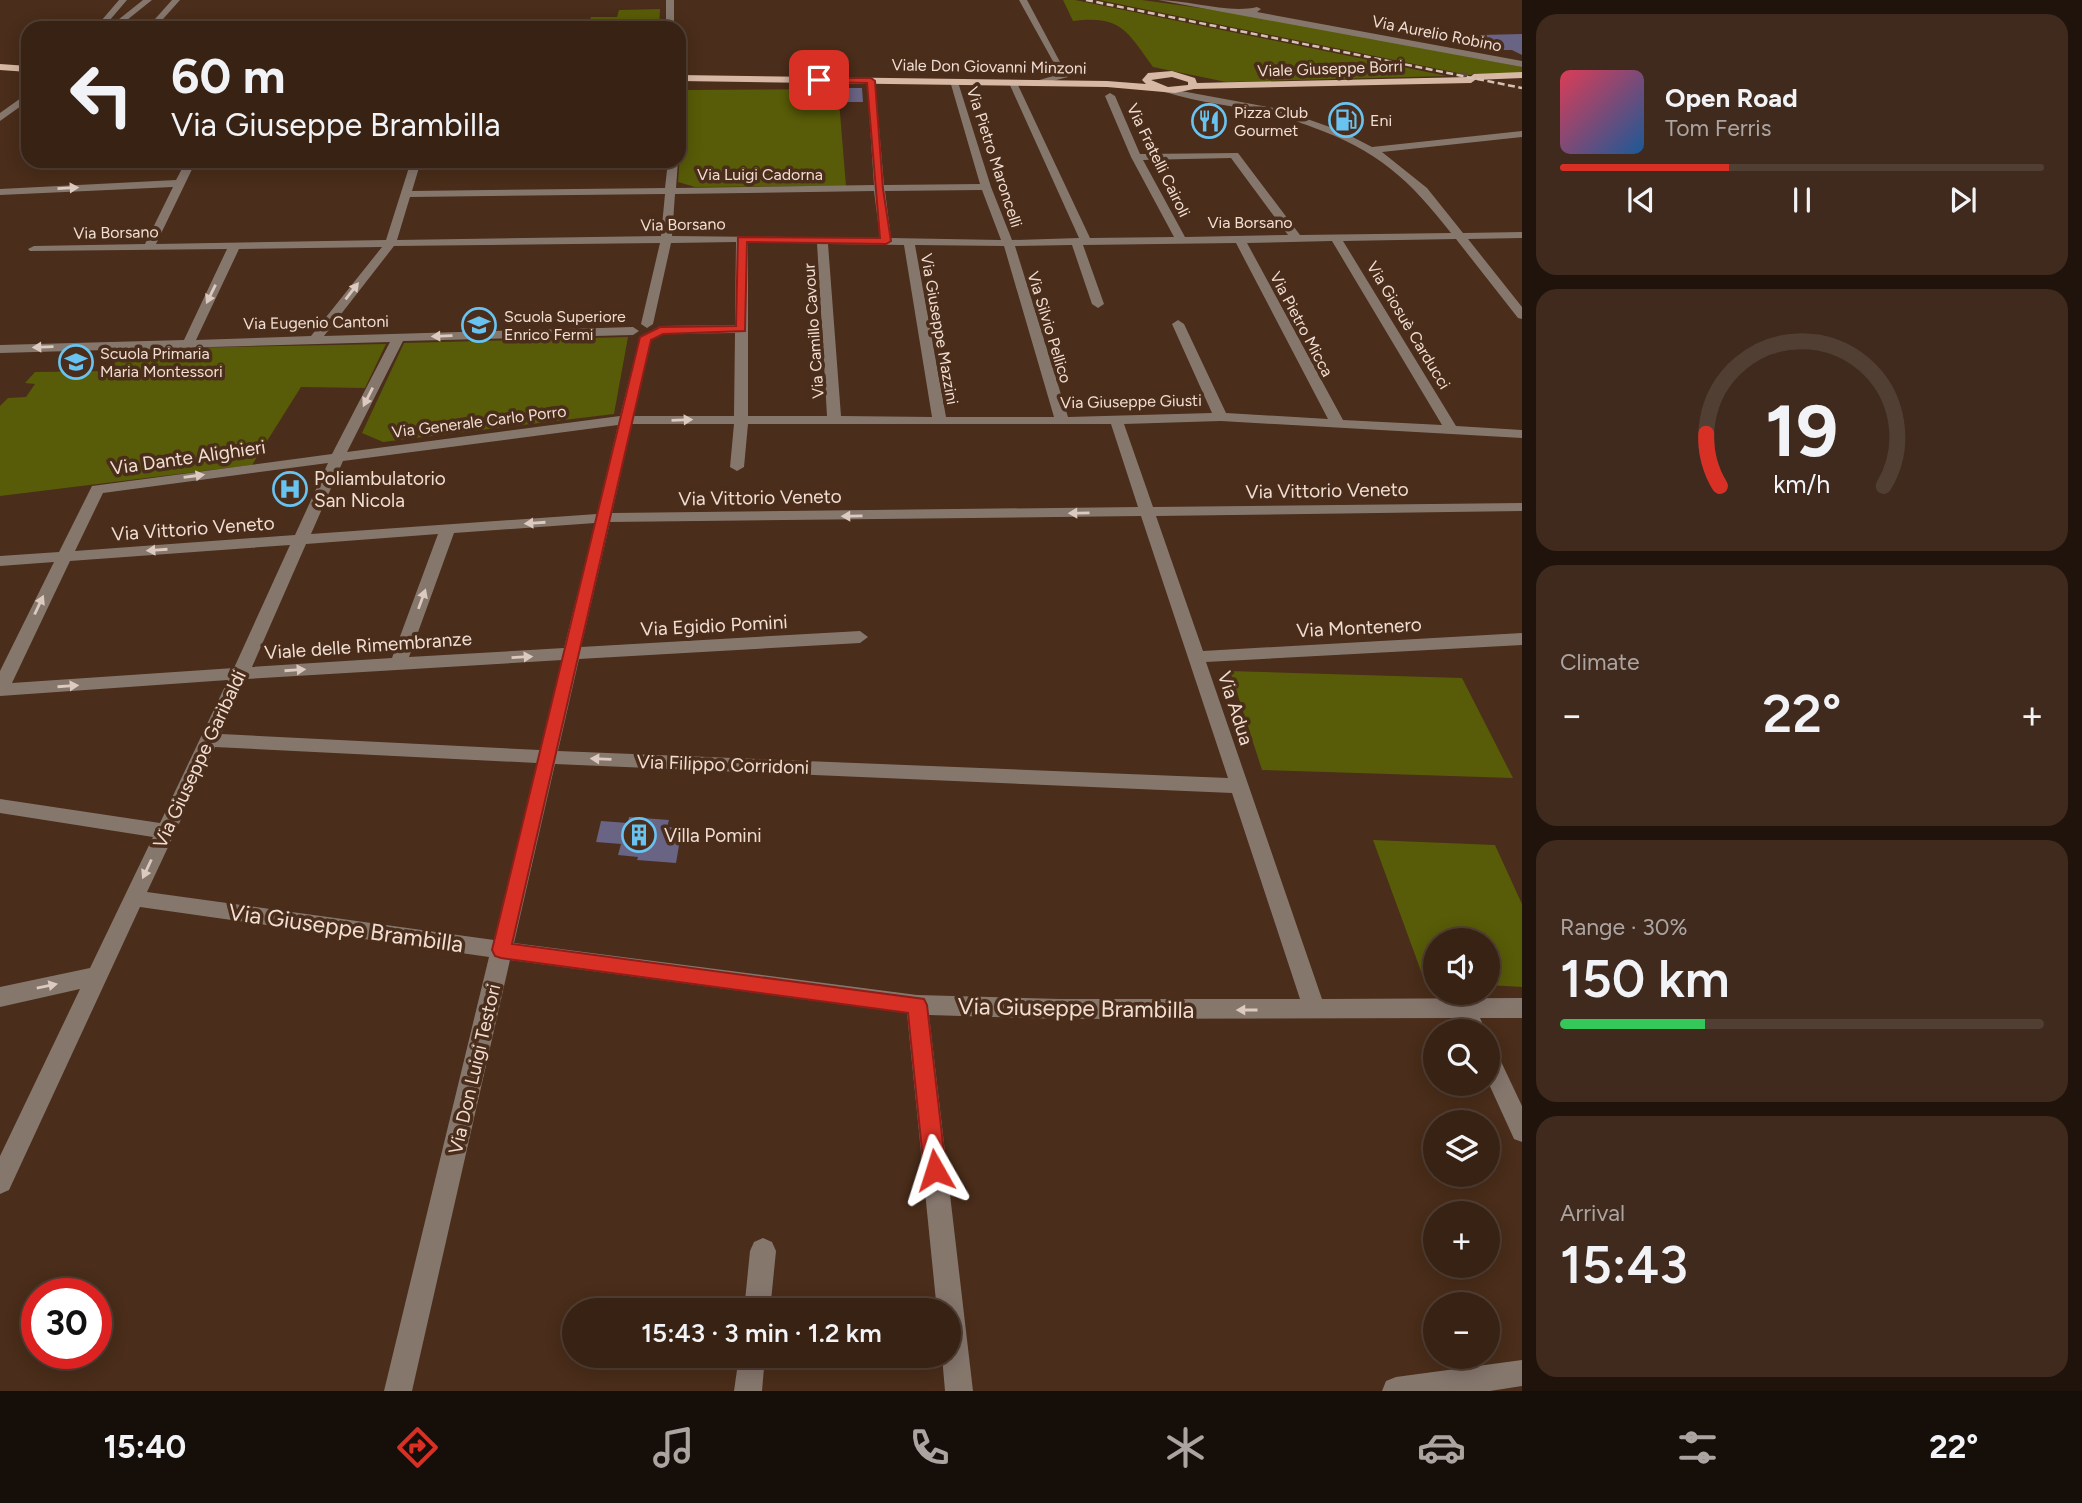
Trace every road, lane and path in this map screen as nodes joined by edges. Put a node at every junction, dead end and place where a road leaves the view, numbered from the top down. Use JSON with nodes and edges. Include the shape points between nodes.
{"nodes":[{"id":1,"x":123,"y":0,"type":"edge"},
{"id":2,"x":148,"y":0,"type":"edge"},
{"id":3,"x":176,"y":0,"type":"edge"},
{"id":4,"x":670,"y":0,"type":"edge"},
{"id":5,"x":1023,"y":0,"type":"edge"},
{"id":6,"x":1162,"y":0,"type":"edge"},
{"id":7,"x":1246,"y":12,"type":"junction"},
{"id":8,"x":105,"y":21,"type":"edge"},
{"id":9,"x":121,"y":21,"type":"edge"},
{"id":10,"x":157,"y":21,"type":"edge"},
{"id":11,"x":670,"y":21,"type":"edge"},
{"id":12,"x":1306,"y":22,"type":"junction"},
{"id":13,"x":1522,"y":64,"type":"edge"},
{"id":14,"x":0,"y":68,"type":"edge"},
{"id":15,"x":21,"y":70,"type":"edge"},
{"id":16,"x":1522,"y":76,"type":"edge"},
{"id":17,"x":1459,"y":77,"type":"tunnel mouth"},
{"id":18,"x":686,"y":78,"type":"edge"},
{"id":19,"x":1147,"y":78,"type":"junction"},
{"id":20,"x":1487,"y":79,"type":"tunnel mouth"},
{"id":21,"x":1432,"y":80,"type":"junction"},
{"id":22,"x":871,"y":81,"type":"junction"},
{"id":23,"x":954,"y":81,"type":"junction"},
{"id":24,"x":1013,"y":83,"type":"junction"},
{"id":25,"x":1032,"y":83,"type":"junction"},
{"id":26,"x":1107,"y":84,"type":"junction"},
{"id":27,"x":1190,"y":85,"type":"junction"},
{"id":28,"x":1163,"y":89,"type":"junction"},
{"id":29,"x":1110,"y":96,"type":"dead end"},
{"id":30,"x":1200,"y":99,"type":"junction"},
{"id":31,"x":21,"y":102,"type":"edge"},
{"id":32,"x":12,"y":110,"type":"junction"},
{"id":33,"x":21,"y":110,"type":"edge"},
{"id":34,"x":0,"y":118,"type":"edge"},
{"id":35,"x":1522,"y":134,"type":"edge"},
{"id":36,"x":1372,"y":150,"type":"junction"},
{"id":37,"x":1136,"y":157,"type":"junction"},
{"id":38,"x":188,"y":168,"type":"edge"},
{"id":39,"x":414,"y":168,"type":"edge"},
{"id":40,"x":672,"y":168,"type":"edge"},
{"id":41,"x":182,"y":183,"type":"junction"},
{"id":42,"x":986,"y":187,"type":"junction"},
{"id":43,"x":879,"y":189,"type":"junction"},
{"id":44,"x":670,"y":191,"type":"junction"},
{"id":45,"x":0,"y":192,"type":"edge"},
{"id":46,"x":407,"y":194,"type":"junction"},
{"id":47,"x":1459,"y":234,"type":"junction"},
{"id":48,"x":1522,"y":235,"type":"edge"},
{"id":49,"x":1180,"y":238,"type":"junction"},
{"id":50,"x":1239,"y":238,"type":"junction"},
{"id":51,"x":1296,"y":238,"type":"junction"},
{"id":52,"x":1336,"y":238,"type":"junction"},
{"id":53,"x":741,"y":239,"type":"junction"},
{"id":54,"x":822,"y":240,"type":"junction"},
{"id":55,"x":666,"y":241,"type":"junction"},
{"id":56,"x":886,"y":241,"type":"junction"},
{"id":57,"x":1081,"y":241,"type":"junction"},
{"id":58,"x":909,"y":242,"type":"junction"},
{"id":59,"x":1006,"y":243,"type":"junction"},
{"id":60,"x":390,"y":244,"type":"junction"},
{"id":61,"x":149,"y":247,"type":"junction"},
{"id":62,"x":234,"y":247,"type":"junction"},
{"id":63,"x":34,"y":249,"type":"dead end"},
{"id":64,"x":1098,"y":304,"type":"dead end"},
{"id":65,"x":1522,"y":315,"type":"edge"},
{"id":66,"x":1178,"y":324,"type":"dead end"},
{"id":67,"x":741,"y":329,"type":"junction"},
{"id":68,"x":647,"y":330,"type":"junction"},
{"id":69,"x":398,"y":338,"type":"junction"},
{"id":70,"x":315,"y":339,"type":"junction"},
{"id":71,"x":188,"y":342,"type":"junction"},
{"id":72,"x":0,"y":349,"type":"edge"},
{"id":73,"x":1221,"y":417,"type":"junction"},
{"id":74,"x":740,"y":419,"type":"junction"},
{"id":75,"x":1116,"y":419,"type":"junction"},
{"id":76,"x":625,"y":420,"type":"junction"},
{"id":77,"x":834,"y":420,"type":"junction"},
{"id":78,"x":940,"y":421,"type":"junction"},
{"id":79,"x":1062,"y":421,"type":"junction"},
{"id":80,"x":1338,"y":424,"type":"junction"},
{"id":81,"x":1452,"y":431,"type":"junction"},
{"id":82,"x":1522,"y":434,"type":"edge"},
{"id":83,"x":338,"y":456,"type":"junction"},
{"id":84,"x":737,"y":467,"type":"dead end"},
{"id":85,"x":1522,"y":507,"type":"edge"},
{"id":86,"x":1147,"y":513,"type":"junction"},
{"id":87,"x":603,"y":518,"type":"junction"},
{"id":88,"x":448,"y":529,"type":"junction"},
{"id":89,"x":298,"y":541,"type":"junction"},
{"id":90,"x":63,"y":556,"type":"junction"},
{"id":91,"x":0,"y":561,"type":"edge"},
{"id":92,"x":860,"y":637,"type":"dead end"},
{"id":93,"x":1522,"y":639,"type":"edge"},
{"id":94,"x":570,"y":654,"type":"junction"},
{"id":95,"x":1198,"y":657,"type":"junction"},
{"id":96,"x":398,"y":663,"type":"junction"},
{"id":97,"x":240,"y":674,"type":"junction"},
{"id":98,"x":0,"y":690,"type":"edge"},
{"id":99,"x":208,"y":740,"type":"junction"},
{"id":100,"x":549,"y":757,"type":"junction"},
{"id":101,"x":1239,"y":786,"type":"junction"},
{"id":102,"x":0,"y":806,"type":"edge"},
{"id":103,"x":165,"y":831,"type":"junction"},
{"id":104,"x":134,"y":898,"type":"junction"},
{"id":105,"x":501,"y":950,"type":"junction"},
{"id":106,"x":95,"y":976,"type":"junction"},
{"id":107,"x":0,"y":997,"type":"edge"},
{"id":108,"x":917,"y":1005,"type":"junction"},
{"id":109,"x":1522,"y":1008,"type":"edge"},
{"id":110,"x":1464,"y":1009,"type":"junction"},
{"id":111,"x":1315,"y":1010,"type":"junction"},
{"id":112,"x":1469,"y":1019,"type":"edge"},
{"id":113,"x":1500,"y":1084,"type":"edge"},
{"id":114,"x":1522,"y":1131,"type":"edge"},
{"id":115,"x":0,"y":1182,"type":"edge"},
{"id":116,"x":763,"y":1251,"type":"dead end"},
{"id":117,"x":758,"y":1298,"type":"edge"},
{"id":118,"x":751,"y":1368,"type":"edge"},
{"id":119,"x":1522,"y":1373,"type":"edge"},
{"id":120,"x":398,"y":1391,"type":"edge"},
{"id":121,"x":748,"y":1391,"type":"edge"},
{"id":122,"x":959,"y":1391,"type":"edge"},
{"id":123,"x":1396,"y":1391,"type":"edge"}],
"edges":[{"from":1,"to":8,"type":"street"},
{"from":2,"to":9,"type":"street"},
{"from":3,"to":10,"type":"street"},
{"from":4,"to":11,"type":"street"},
{"from":5,"to":25,"type":"street","via":[[1066,75]]},
{"from":6,"to":7,"type":"street","name":"Via Aurelio Robino"},
{"from":7,"to":12,"type":"street","name":"Via Aurelio Robino"},
{"from":7,"to":12,"type":"street","name":"Via Aurelio Robino","via":[[1270,7]]},
{"from":12,"to":13,"type":"street","name":"Via Aurelio Robino"},
{"from":14,"to":15,"type":"main road"},
{"from":16,"to":20,"type":"main road","name":"Viale Giuseppe Borri"},
{"from":16,"to":21,"type":"main road","name":"Viale Giuseppe Borri"},
{"from":17,"to":21,"type":"main road","name":"Viale Giuseppe Borri"},
{"from":18,"to":22,"type":"main road","name":"Viale Don Giovanni Minzoni"},
{"from":19,"to":26,"type":"main road","name":"Viale Don Giovanni Minzoni"},
{"from":19,"to":27,"type":"main road","name":"Viale Don Giovanni Minzoni","via":[[1172,74]]},
{"from":19,"to":28,"type":"main road","via":[[1147,83]]},
{"from":21,"to":27,"type":"main road","name":"Viale Giuseppe Borri"},
{"from":22,"to":23,"type":"main road","name":"Viale Don Giovanni Minzoni"},
{"from":22,"to":43,"type":"street"},
{"from":23,"to":24,"type":"main road","name":"Viale Don Giovanni Minzoni"},
{"from":23,"to":42,"type":"street","name":"Via Pietro Maroncelli"},
{"from":24,"to":25,"type":"main road","name":"Viale Don Giovanni Minzoni"},
{"from":24,"to":57,"type":"street"},
{"from":25,"to":26,"type":"main road","name":"Viale Don Giovanni Minzoni"},
{"from":26,"to":28,"type":"main road","name":"Viale Don Giovanni Minzoni"},
{"from":27,"to":28,"type":"main road"},
{"from":27,"to":30,"type":"street","name":"Viale Don Giovanni Minzoni","via":[[1188,93]]},
{"from":28,"to":30,"type":"street","name":"Viale Don Giovanni Minzoni"},
{"from":29,"to":37,"type":"street","name":"Via Fratelli Cairoli"},
{"from":30,"to":36,"type":"street","name":"Viale Don Giovanni Minzoni","via":[[1276,111]]},
{"from":31,"to":32,"type":"street"},
{"from":32,"to":33,"type":"street"},
{"from":32,"to":34,"type":"street"},
{"from":35,"to":36,"type":"street"},
{"from":36,"to":47,"type":"street","name":"Viale Don Giovanni Minzoni","via":[[1407,174]]},
{"from":37,"to":49,"type":"street","name":"Via Fratelli Cairoli"},
{"from":37,"to":51,"type":"street","via":[[1234,155]]},
{"from":38,"to":41,"type":"street"},
{"from":39,"to":46,"type":"street"},
{"from":40,"to":44,"type":"street","name":"Via Don Luigi Testori"},
{"from":45,"to":41,"type":"street","one_way":true},
{"from":41,"to":61,"type":"street"},
{"from":42,"to":43,"type":"street","name":"Via Luigi Cadorna"},
{"from":42,"to":59,"type":"street","name":"Via Pietro Maroncelli"},
{"from":43,"to":44,"type":"street","name":"Via Luigi Cadorna"},
{"from":43,"to":56,"type":"street"},
{"from":44,"to":46,"type":"street","name":"Via Luigi Cadorna"},
{"from":44,"to":55,"type":"street","name":"Via Don Luigi Testori"},
{"from":46,"to":60,"type":"street"},
{"from":47,"to":48,"type":"street","name":"Via Borsano"},
{"from":47,"to":52,"type":"street","name":"Via Borsano"},
{"from":47,"to":65,"type":"street","name":"Viale Don Giovanni Minzoni"},
{"from":49,"to":50,"type":"street","name":"Via Borsano"},
{"from":49,"to":57,"type":"street","name":"Via Borsano"},
{"from":50,"to":51,"type":"street","name":"Via Borsano"},
{"from":50,"to":80,"type":"street","name":"Via Pietro Micca"},
{"from":51,"to":52,"type":"street","name":"Via Borsano"},
{"from":52,"to":81,"type":"street","name":"Via Giosuè Carducci"},
{"from":53,"to":54,"type":"street","name":"Via Borsano"},
{"from":53,"to":55,"type":"street","name":"Via Borsano"},
{"from":53,"to":67,"type":"street"},
{"from":54,"to":56,"type":"street","name":"Via Borsano"},
{"from":54,"to":77,"type":"street","name":"Via Camillo Cavour"},
{"from":55,"to":60,"type":"street","name":"Via Borsano"},
{"from":55,"to":68,"type":"street","name":"Via Don Luigi Testori"},
{"from":56,"to":58,"type":"street","name":"Via Borsano"},
{"from":57,"to":59,"type":"street","name":"Via Borsano"},
{"from":57,"to":64,"type":"street"},
{"from":58,"to":59,"type":"street","name":"Via Borsano"},
{"from":58,"to":78,"type":"street","name":"Via Giuseppe Mazzini"},
{"from":59,"to":79,"type":"street","name":"Via Silvio Pellico"},
{"from":60,"to":62,"type":"street","name":"Via Borsano"},
{"from":70,"to":60,"type":"street","one_way":true},
{"from":61,"to":62,"type":"street","name":"Via Borsano"},
{"from":61,"to":63,"type":"street","name":"Via Borsano"},
{"from":62,"to":71,"type":"street","one_way":true},
{"from":66,"to":73,"type":"street"},
{"from":67,"to":68,"type":"street","via":[[660,330],[656,326]]},
{"from":67,"to":74,"type":"street"},
{"from":68,"to":69,"type":"street","name":"Via Eugenio Cantoni","one_way":true,"via":[[637,326],[633,331]]},
{"from":68,"to":76,"type":"street","name":"Via Don Luigi Testori"},
{"from":69,"to":70,"type":"street","name":"Via Eugenio Cantoni"},
{"from":69,"to":83,"type":"street","name":"Via Giuseppe Garibaldi","one_way":true},
{"from":70,"to":71,"type":"street","name":"Via Eugenio Cantoni"},
{"from":71,"to":72,"type":"street","name":"Via Eugenio Cantoni","one_way":true},
{"from":73,"to":75,"type":"street","name":"Via Giuseppe Giusti"},
{"from":73,"to":80,"type":"street","name":"Via Giuseppe Giusti"},
{"from":76,"to":74,"type":"street","name":"Via Giuseppe Giusti","one_way":true},
{"from":74,"to":77,"type":"street","name":"Via Giuseppe Giusti"},
{"from":74,"to":84,"type":"street"},
{"from":75,"to":79,"type":"street","name":"Via Giuseppe Giusti"},
{"from":75,"to":86,"type":"street","name":"Via Adua"},
{"from":76,"to":83,"type":"street","name":"Via Generale Carlo Porro"},
{"from":76,"to":87,"type":"street","name":"Via Don Luigi Testori"},
{"from":77,"to":78,"type":"street","name":"Via Giuseppe Giusti"},
{"from":78,"to":79,"type":"street","name":"Via Giuseppe Giusti"},
{"from":80,"to":81,"type":"street","name":"Via Giuseppe Giusti"},
{"from":81,"to":82,"type":"street","name":"Via Giuseppe Giusti"},
{"from":83,"to":89,"type":"street","name":"Via Giuseppe Garibaldi"},
{"from":90,"to":83,"type":"street","name":"Via Dante Alighieri","one_way":true,"via":[[97,489]]},
{"from":85,"to":86,"type":"street","name":"Via Vittorio Veneto"},
{"from":86,"to":87,"type":"street","name":"Via Vittorio Veneto","one_way":true},
{"from":86,"to":95,"type":"street","name":"Via Adua"},
{"from":87,"to":88,"type":"street","name":"Via Vittorio Veneto","one_way":true},
{"from":87,"to":94,"type":"street","name":"Via Don Luigi Testori"},
{"from":88,"to":89,"type":"street","name":"Via Vittorio Veneto"},
{"from":96,"to":88,"type":"street","one_way":true},
{"from":89,"to":90,"type":"street","name":"Via Vittorio Veneto","one_way":true},
{"from":89,"to":97,"type":"street","name":"Via Giuseppe Garibaldi"},
{"from":90,"to":91,"type":"street","name":"Via Vittorio Veneto"},
{"from":98,"to":90,"type":"street","name":"Via Dante Alighieri","one_way":true},
{"from":92,"to":94,"type":"street","name":"Via Egidio Pomini"},
{"from":93,"to":95,"type":"street","name":"Via Montenero"},
{"from":96,"to":94,"type":"street","name":"Viale delle Rimembranze","one_way":true},
{"from":94,"to":100,"type":"street","name":"Via Don Luigi Testori"},
{"from":95,"to":101,"type":"street","name":"Via Adua"},
{"from":97,"to":96,"type":"street","name":"Viale delle Rimembranze","one_way":true},
{"from":98,"to":97,"type":"street","name":"Viale delle Rimembranze","one_way":true},
{"from":97,"to":99,"type":"street","name":"Via Giuseppe Garibaldi"},
{"from":99,"to":100,"type":"street","name":"Via Filippo Corridoni"},
{"from":99,"to":103,"type":"street","name":"Via Giuseppe Garibaldi"},
{"from":101,"to":100,"type":"street","name":"Via Filippo Corridoni","one_way":true},
{"from":100,"to":105,"type":"street","name":"Via Don Luigi Testori"},
{"from":101,"to":111,"type":"street","name":"Via Adua"},
{"from":102,"to":103,"type":"street"},
{"from":103,"to":104,"type":"street","name":"Via Giuseppe Garibaldi","one_way":true},
{"from":104,"to":105,"type":"street","name":"Via Giuseppe Brambilla"},
{"from":104,"to":106,"type":"street","name":"Via Giuseppe Garibaldi"},
{"from":105,"to":108,"type":"street","name":"Via Giuseppe Brambilla"},
{"from":105,"to":120,"type":"street","name":"Via Don Luigi Testori"},
{"from":107,"to":106,"type":"street","one_way":true},
{"from":106,"to":115,"type":"street","name":"Via Giuseppe Garibaldi"},
{"from":111,"to":108,"type":"street","name":"Via Giuseppe Brambilla","one_way":true},
{"from":108,"to":122,"type":"street"},
{"from":109,"to":110,"type":"street","name":"Via Giuseppe Brambilla"},
{"from":110,"to":111,"type":"street","name":"Via Giuseppe Brambilla"},
{"from":110,"to":112,"type":"street"},
{"from":113,"to":114,"type":"street"},
{"from":116,"to":117,"type":"street"},
{"from":118,"to":121,"type":"street"},
{"from":119,"to":123,"type":"street"}]}
